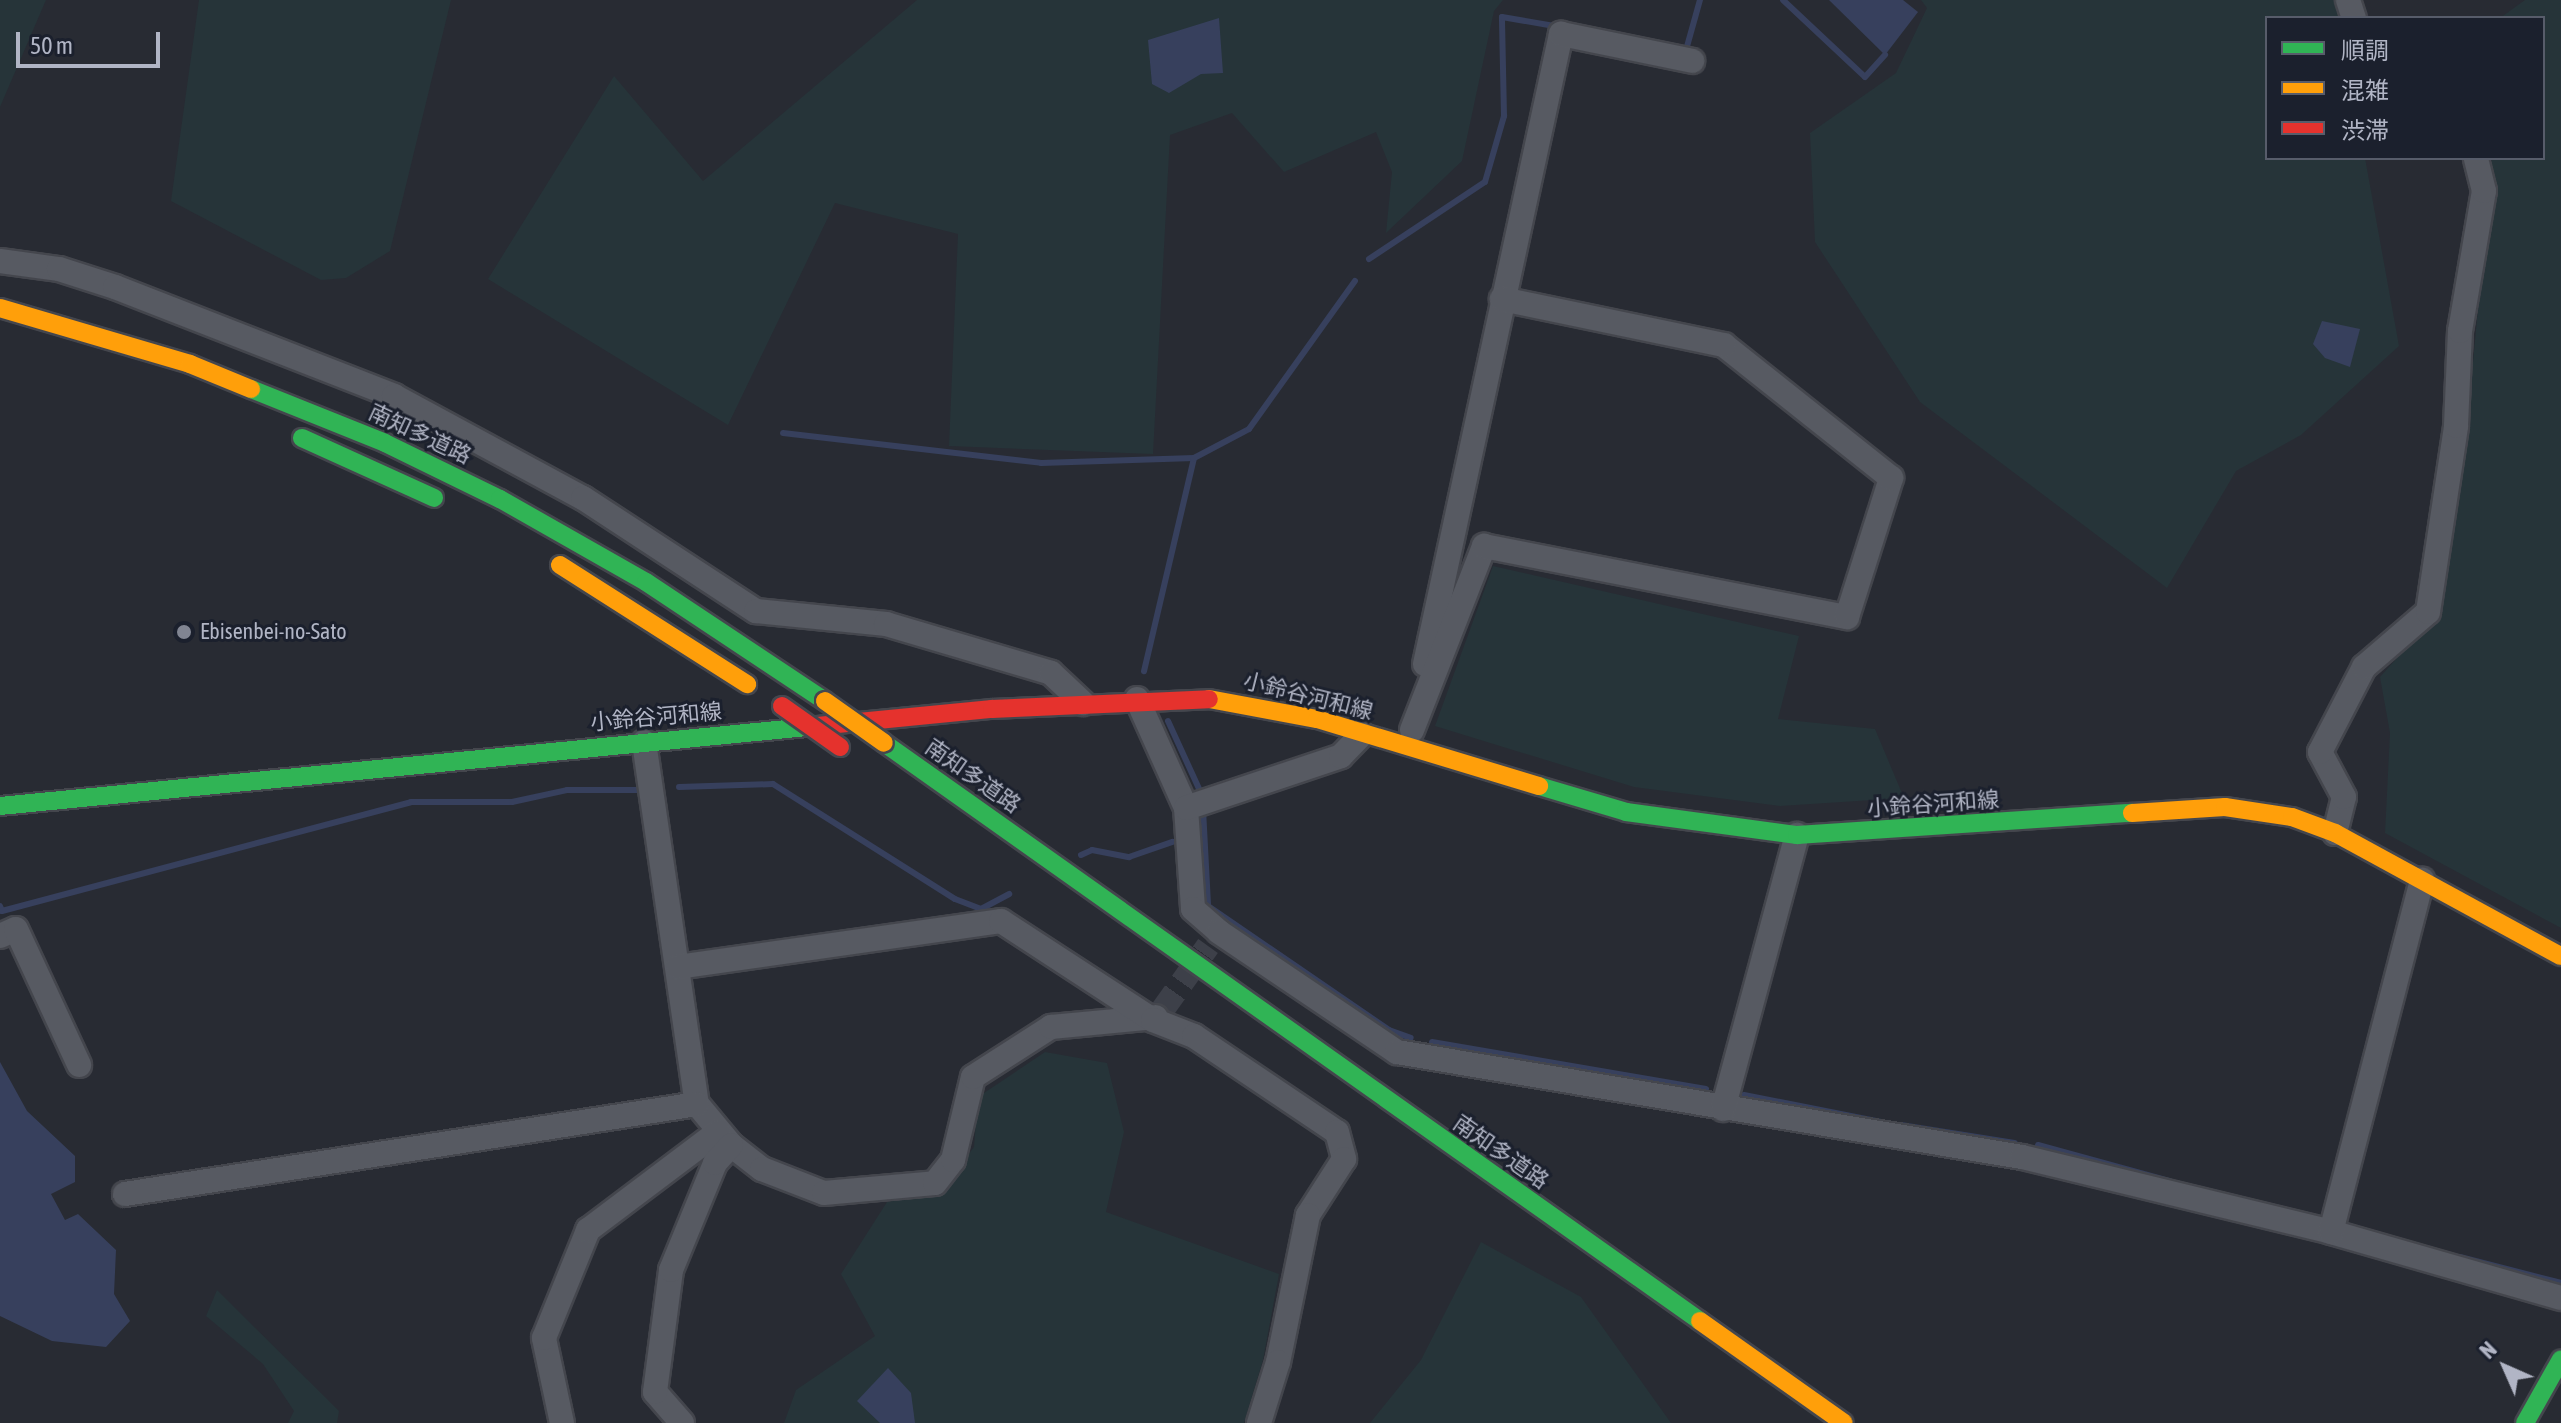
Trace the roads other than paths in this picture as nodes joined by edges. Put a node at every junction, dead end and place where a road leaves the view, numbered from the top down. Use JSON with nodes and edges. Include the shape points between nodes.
{"nodes":[{"id":1,"x":1692,"y":61,"type":"dead end"},
{"id":2,"x":2476,"y":160,"type":"edge"},
{"id":3,"x":0,"y":261,"type":"edge"},
{"id":4,"x":1502,"y":299,"type":"junction"},
{"id":5,"x":0,"y":308,"type":"edge"},
{"id":6,"x":284,"y":431,"type":"dead end"},
{"id":7,"x":446,"y":504,"type":"dead end"},
{"id":8,"x":540,"y":554,"type":"dead end"},
{"id":9,"x":1137,"y":699,"type":"junction"},
{"id":10,"x":1083,"y":703,"type":"junction"},
{"id":11,"x":1362,"y":734,"type":"junction"},
{"id":12,"x":1409,"y":739,"type":"junction"},
{"id":13,"x":644,"y":742,"type":"junction"},
{"id":14,"x":846,"y":752,"type":"dead end"},
{"id":15,"x":0,"y":806,"type":"edge"},
{"id":16,"x":1186,"y":808,"type":"junction"},
{"id":17,"x":2335,"y":833,"type":"junction"},
{"id":18,"x":1797,"y":835,"type":"junction"},
{"id":19,"x":2422,"y":880,"type":"junction"},
{"id":20,"x":0,"y":936,"type":"edge"},
{"id":21,"x":2561,"y":956,"type":"edge"},
{"id":22,"x":678,"y":967,"type":"junction"},
{"id":23,"x":1157,"y":1016,"type":"junction"},
{"id":24,"x":79,"y":1065,"type":"dead end"},
{"id":25,"x":697,"y":1104,"type":"junction"},
{"id":26,"x":1723,"y":1109,"type":"junction"},
{"id":27,"x":725,"y":1138,"type":"junction"},
{"id":28,"x":125,"y":1194,"type":"dead end"},
{"id":29,"x":2331,"y":1232,"type":"junction"},
{"id":30,"x":2561,"y":1298,"type":"edge"},
{"id":31,"x":2561,"y":1359,"type":"edge"},
{"id":32,"x":562,"y":1423,"type":"edge"},
{"id":33,"x":682,"y":1423,"type":"edge"},
{"id":34,"x":1259,"y":1423,"type":"edge"},
{"id":35,"x":1844,"y":1423,"type":"edge"},
{"id":36,"x":2525,"y":1423,"type":"edge"}],
"edges":[{"from":1,"to":4,"type":"street","via":[[1561,34]]},
{"from":2,"to":17,"type":"street","via":[[2484,191],[2460,331],[2456,426],[2428,612],[2364,667],[2320,752],[2344,797]]},
{"from":3,"to":10,"type":"street","via":[[59,269],[115,287],[394,396],[583,498],[756,611],[886,624],[1051,673]]},
{"from":4,"to":12,"type":"street"},
{"from":4,"to":12,"type":"street","via":[[1724,345],[1891,478],[1847,617],[1484,546]]},
{"from":5,"to":35,"type":"main road","name":"南知多道路","bridge":true,"via":[[190,364],[385,443],[500,499],[646,582],[825,701]]},
{"from":6,"to":7,"type":"main road"},
{"from":8,"to":14,"type":"main road","bridge":true},
{"from":9,"to":10,"type":"main road","name":"小鈴谷河和線"},
{"from":9,"to":11,"type":"main road","name":"小鈴谷河和線","via":[[1219,699]]},
{"from":9,"to":16,"type":"street"},
{"from":10,"to":13,"type":"main road","name":"小鈴谷河和線"},
{"from":11,"to":12,"type":"main road","name":"小鈴谷河和線"},
{"from":11,"to":16,"type":"street","via":[[1341,756]]},
{"from":12,"to":18,"type":"main road","name":"小鈴谷河和線","via":[[1626,812]]},
{"from":13,"to":15,"type":"main road","name":"小鈴谷河和線"},
{"from":13,"to":22,"type":"street"},
{"from":16,"to":26,"type":"street","via":[[1193,909],[1214,939],[1397,1052]]},
{"from":17,"to":18,"type":"main road","name":"小鈴谷河和線","via":[[2292,817],[2225,807]]},
{"from":17,"to":19,"type":"main road","name":"小鈴谷河和線"},
{"from":18,"to":26,"type":"street"},
{"from":19,"to":21,"type":"main road","name":"小鈴谷河和線"},
{"from":19,"to":29,"type":"street"},
{"from":20,"to":24,"type":"street","via":[[16,929]]},
{"from":22,"to":23,"type":"street","via":[[1001,921]]},
{"from":22,"to":25,"type":"street"},
{"from":23,"to":27,"type":"street","via":[[1051,1027],[973,1077],[953,1160],[935,1183],[824,1193],[762,1169]]},
{"from":23,"to":34,"type":"street","via":[[1337,1132],[1344,1159],[1308,1215],[1278,1362]]},
{"from":25,"to":27,"type":"street"},
{"from":25,"to":28,"type":"street"},
{"from":26,"to":29,"type":"street","via":[[2022,1157]]},
{"from":27,"to":32,"type":"street","via":[[588,1230],[544,1338]]},
{"from":27,"to":33,"type":"street","via":[[671,1270],[655,1392]]},
{"from":29,"to":30,"type":"street"},
{"from":31,"to":36,"type":"main road"}]}
